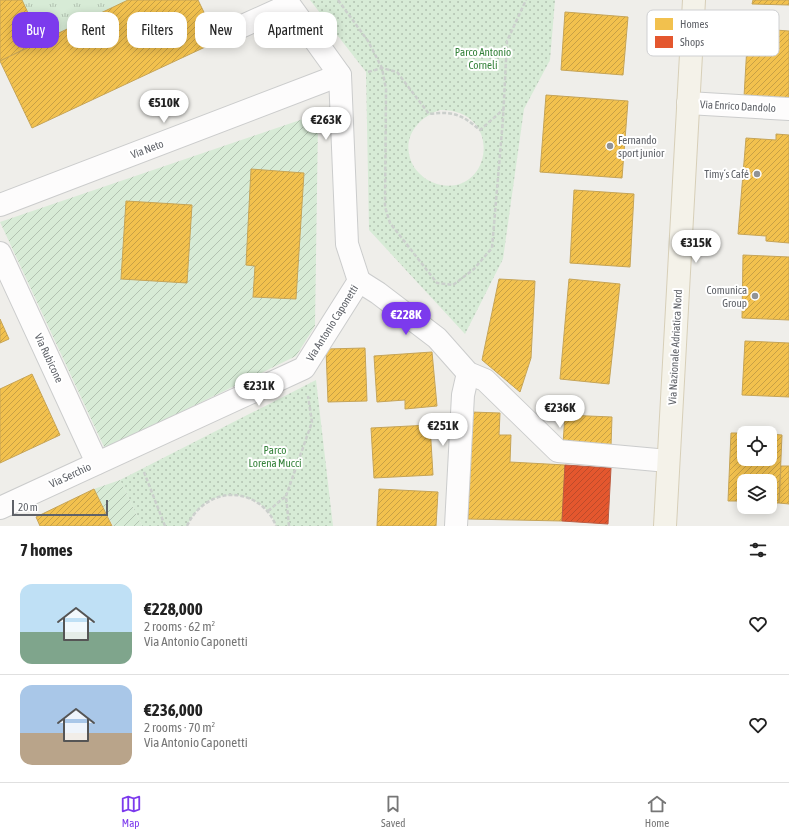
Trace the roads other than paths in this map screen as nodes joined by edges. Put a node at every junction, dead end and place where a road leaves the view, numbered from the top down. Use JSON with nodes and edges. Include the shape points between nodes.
{"nodes":[{"id":1,"x":694,"y":0,"type":"edge"},
{"id":2,"x":287,"y":3,"type":"edge"},
{"id":3,"x":693,"y":10,"type":"edge"},
{"id":4,"x":246,"y":24,"type":"edge"},
{"id":5,"x":691,"y":56,"type":"edge"},
{"id":6,"x":340,"y":76,"type":"junction"},
{"id":7,"x":688,"y":103,"type":"junction"},
{"id":8,"x":789,"y":109,"type":"edge"},
{"id":9,"x":0,"y":205,"type":"edge"},
{"id":10,"x":0,"y":253,"type":"edge"},
{"id":11,"x":359,"y":281,"type":"junction"},
{"id":12,"x":468,"y":373,"type":"junction"},
{"id":13,"x":668,"y":460,"type":"junction"},
{"id":14,"x":97,"y":463,"type":"junction"},
{"id":15,"x":0,"y":508,"type":"edge"},
{"id":16,"x":456,"y":526,"type":"edge"},
{"id":17,"x":665,"y":526,"type":"edge"}],
"edges":[{"from":1,"to":3,"type":"main road","name":"Via Nazionale Adriatica Nord"},
{"from":2,"to":4,"type":"street"},
{"from":2,"to":6,"type":"street"},
{"from":5,"to":7,"type":"main road","name":"Via Nazionale Adriatica Nord"},
{"from":6,"to":9,"type":"street","name":"Via Neto"},
{"from":6,"to":11,"type":"street","via":[[347,244]]},
{"from":7,"to":8,"type":"street","name":"Via Enrico Dandolo"},
{"from":7,"to":13,"type":"main road","name":"Via Nazionale Adriatica Nord"},
{"from":10,"to":14,"type":"street","name":"Via Rubicone"},
{"from":11,"to":12,"type":"street","name":"Via Antonio Caponetti","via":[[437,338]]},
{"from":11,"to":14,"type":"street","name":"Via Antonio Caponetti","via":[[304,368]]},
{"from":12,"to":13,"type":"street","name":"Via Antonio Caponetti","via":[[485,380],[558,452]]},
{"from":12,"to":16,"type":"street","via":[[463,395]]},
{"from":13,"to":17,"type":"main road","name":"Via Nazionale Adriatica Nord"},
{"from":14,"to":15,"type":"street","name":"Via Serchio"}]}
